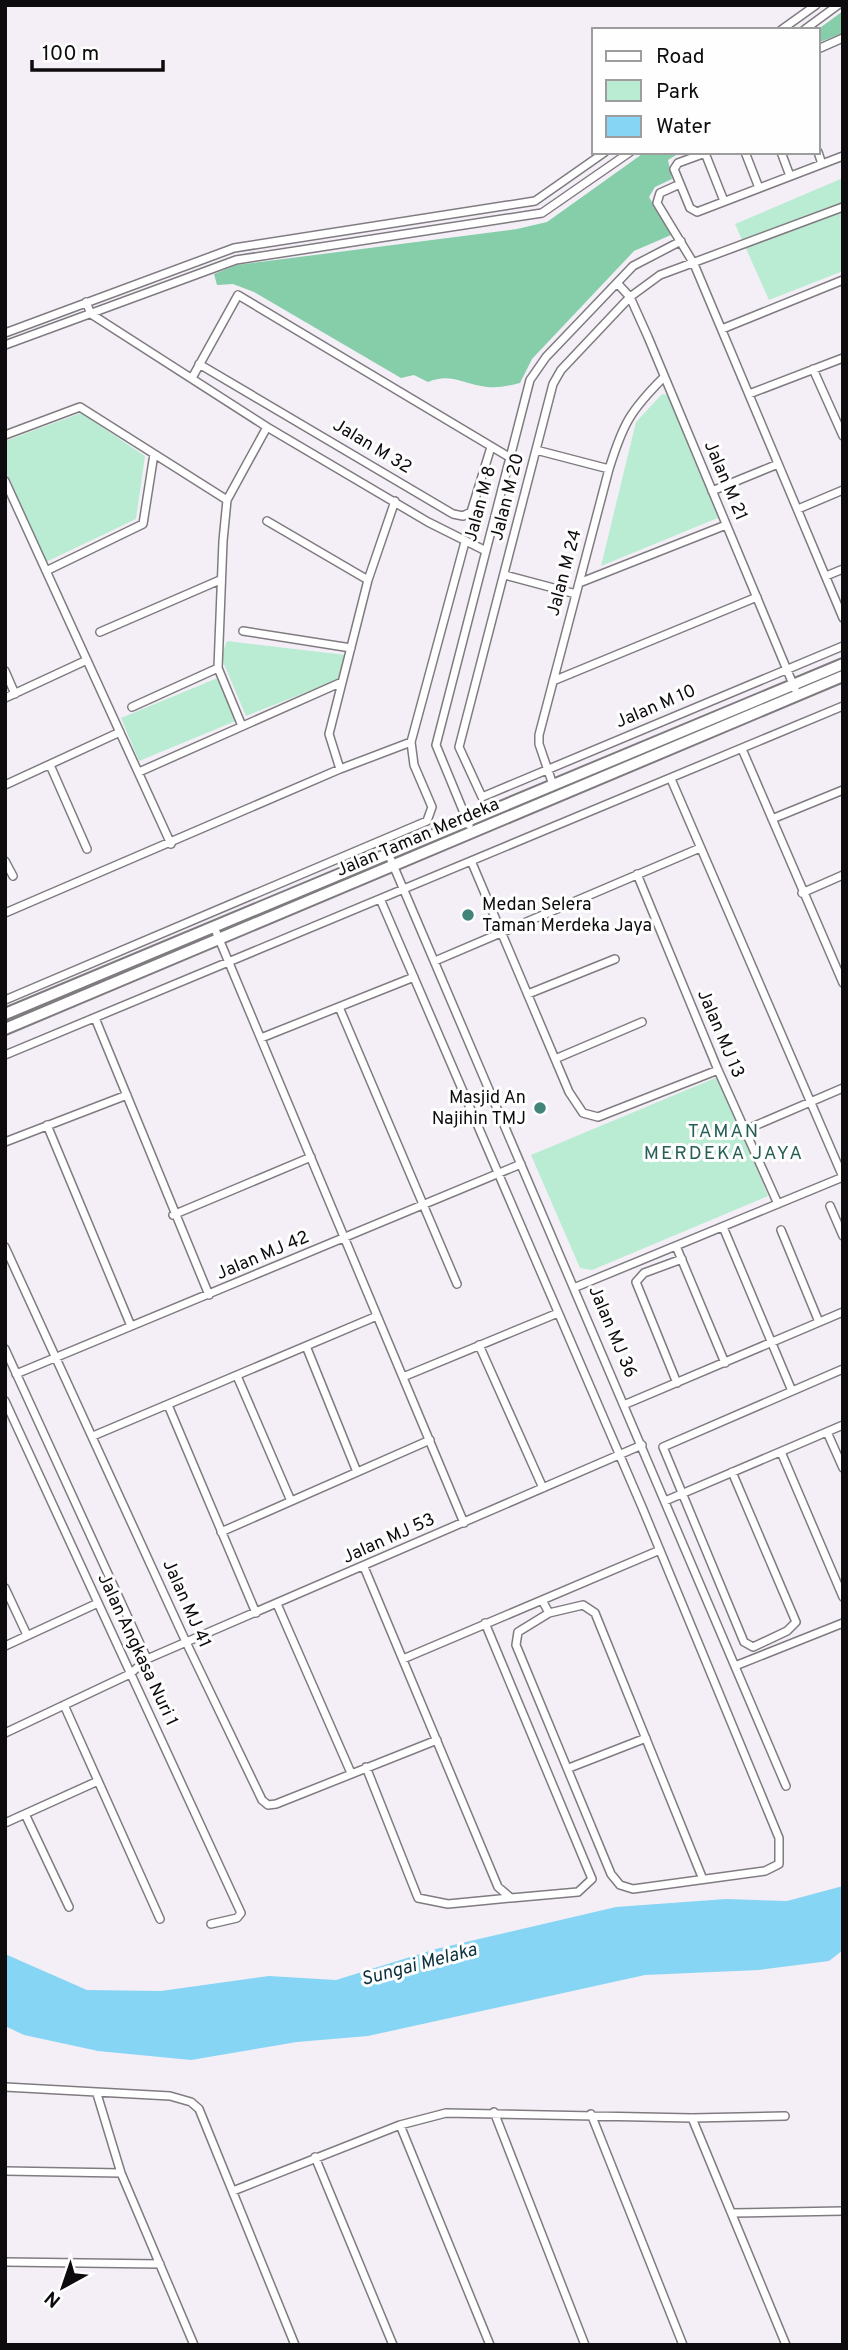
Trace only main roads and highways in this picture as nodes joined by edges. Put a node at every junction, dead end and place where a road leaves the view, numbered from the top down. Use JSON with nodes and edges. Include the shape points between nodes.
{"nodes":[{"id":1,"x":843,"y":664,"type":"edge"},
{"id":2,"x":843,"y":676,"type":"edge"},
{"id":3,"x":796,"y":690,"type":"junction"},
{"id":4,"x":5,"y":1014,"type":"edge"},
{"id":5,"x":5,"y":1029,"type":"edge"}],
"edges":[{"from":1,"to":3,"type":"main road","name":"Jalan Taman Merdeka"},
{"from":2,"to":3,"type":"main road","name":"Jalan Taman Merdeka"},
{"from":3,"to":4,"type":"main road","name":"Jalan Taman Merdeka","via":[[467,819]]},
{"from":3,"to":5,"type":"main road","name":"Jalan Taman Merdeka","via":[[472,834]]}]}
